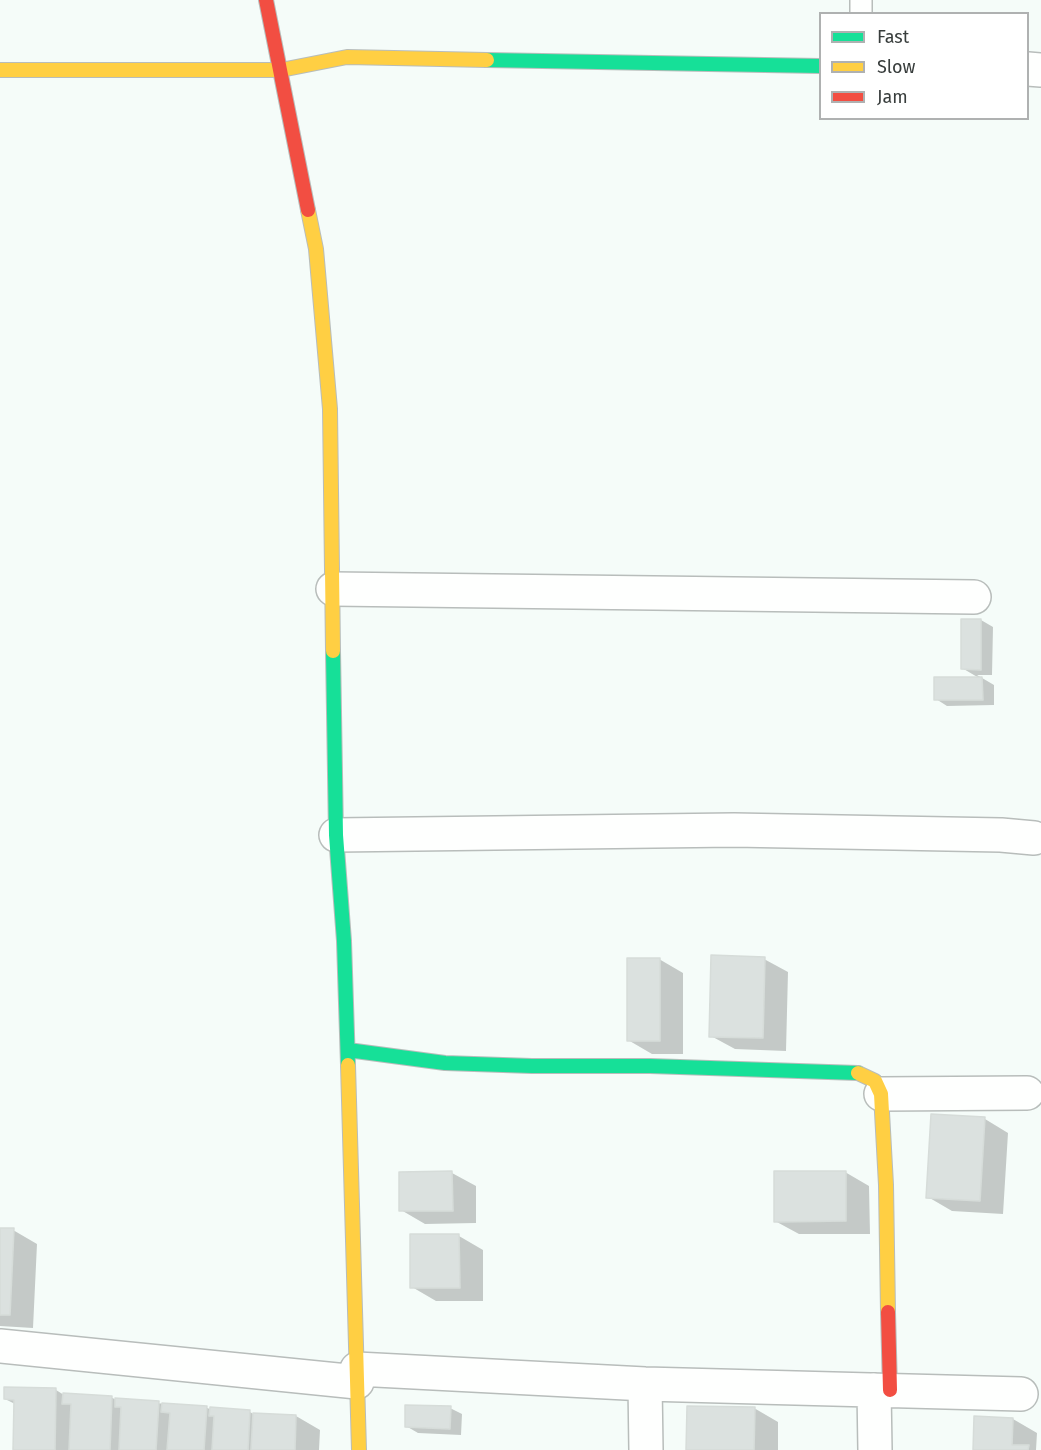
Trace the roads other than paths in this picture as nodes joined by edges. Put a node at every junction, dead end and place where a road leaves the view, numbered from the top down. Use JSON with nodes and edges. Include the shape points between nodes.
{"nodes":[{"id":1,"x":266,"y":0,"type":"edge"},
{"id":2,"x":819,"y":66,"type":"edge"},
{"id":3,"x":0,"y":70,"type":"edge"},
{"id":4,"x":281,"y":70,"type":"junction"},
{"id":5,"x":333,"y":589,"type":"junction"},
{"id":6,"x":974,"y":597,"type":"dead end"},
{"id":7,"x":336,"y":835,"type":"junction"},
{"id":8,"x":1034,"y":838,"type":"dead end"},
{"id":9,"x":348,"y":1050,"type":"junction"},
{"id":10,"x":1027,"y":1093,"type":"dead end"},
{"id":11,"x":881,"y":1094,"type":"junction"},
{"id":12,"x":0,"y":1346,"type":"edge"},
{"id":13,"x":357,"y":1375,"type":"junction"},
{"id":14,"x":645,"y":1384,"type":"junction"},
{"id":15,"x":882,"y":1390,"type":"junction"},
{"id":16,"x":1021,"y":1394,"type":"dead end"},
{"id":17,"x":359,"y":1450,"type":"edge"},
{"id":18,"x":646,"y":1450,"type":"edge"},
{"id":19,"x":875,"y":1450,"type":"edge"}],
"edges":[{"from":1,"to":4,"type":"street"},
{"from":2,"to":4,"type":"street","via":[[346,57]]},
{"from":3,"to":4,"type":"street"},
{"from":4,"to":5,"type":"street","via":[[316,249],[330,409]]},
{"from":5,"to":6,"type":"street"},
{"from":5,"to":7,"type":"street"},
{"from":7,"to":8,"type":"street","via":[[734,830]]},
{"from":7,"to":9,"type":"street"},
{"from":9,"to":11,"type":"street","via":[[445,1063],[854,1072],[878,1083]]},
{"from":9,"to":13,"type":"street"},
{"from":10,"to":11,"type":"street"},
{"from":11,"to":15,"type":"street","via":[[886,1185]]},
{"from":12,"to":13,"type":"street"},
{"from":13,"to":14,"type":"street"},
{"from":13,"to":17,"type":"street"},
{"from":14,"to":15,"type":"street"},
{"from":14,"to":18,"type":"street"},
{"from":15,"to":16,"type":"street"},
{"from":15,"to":19,"type":"street"}]}
